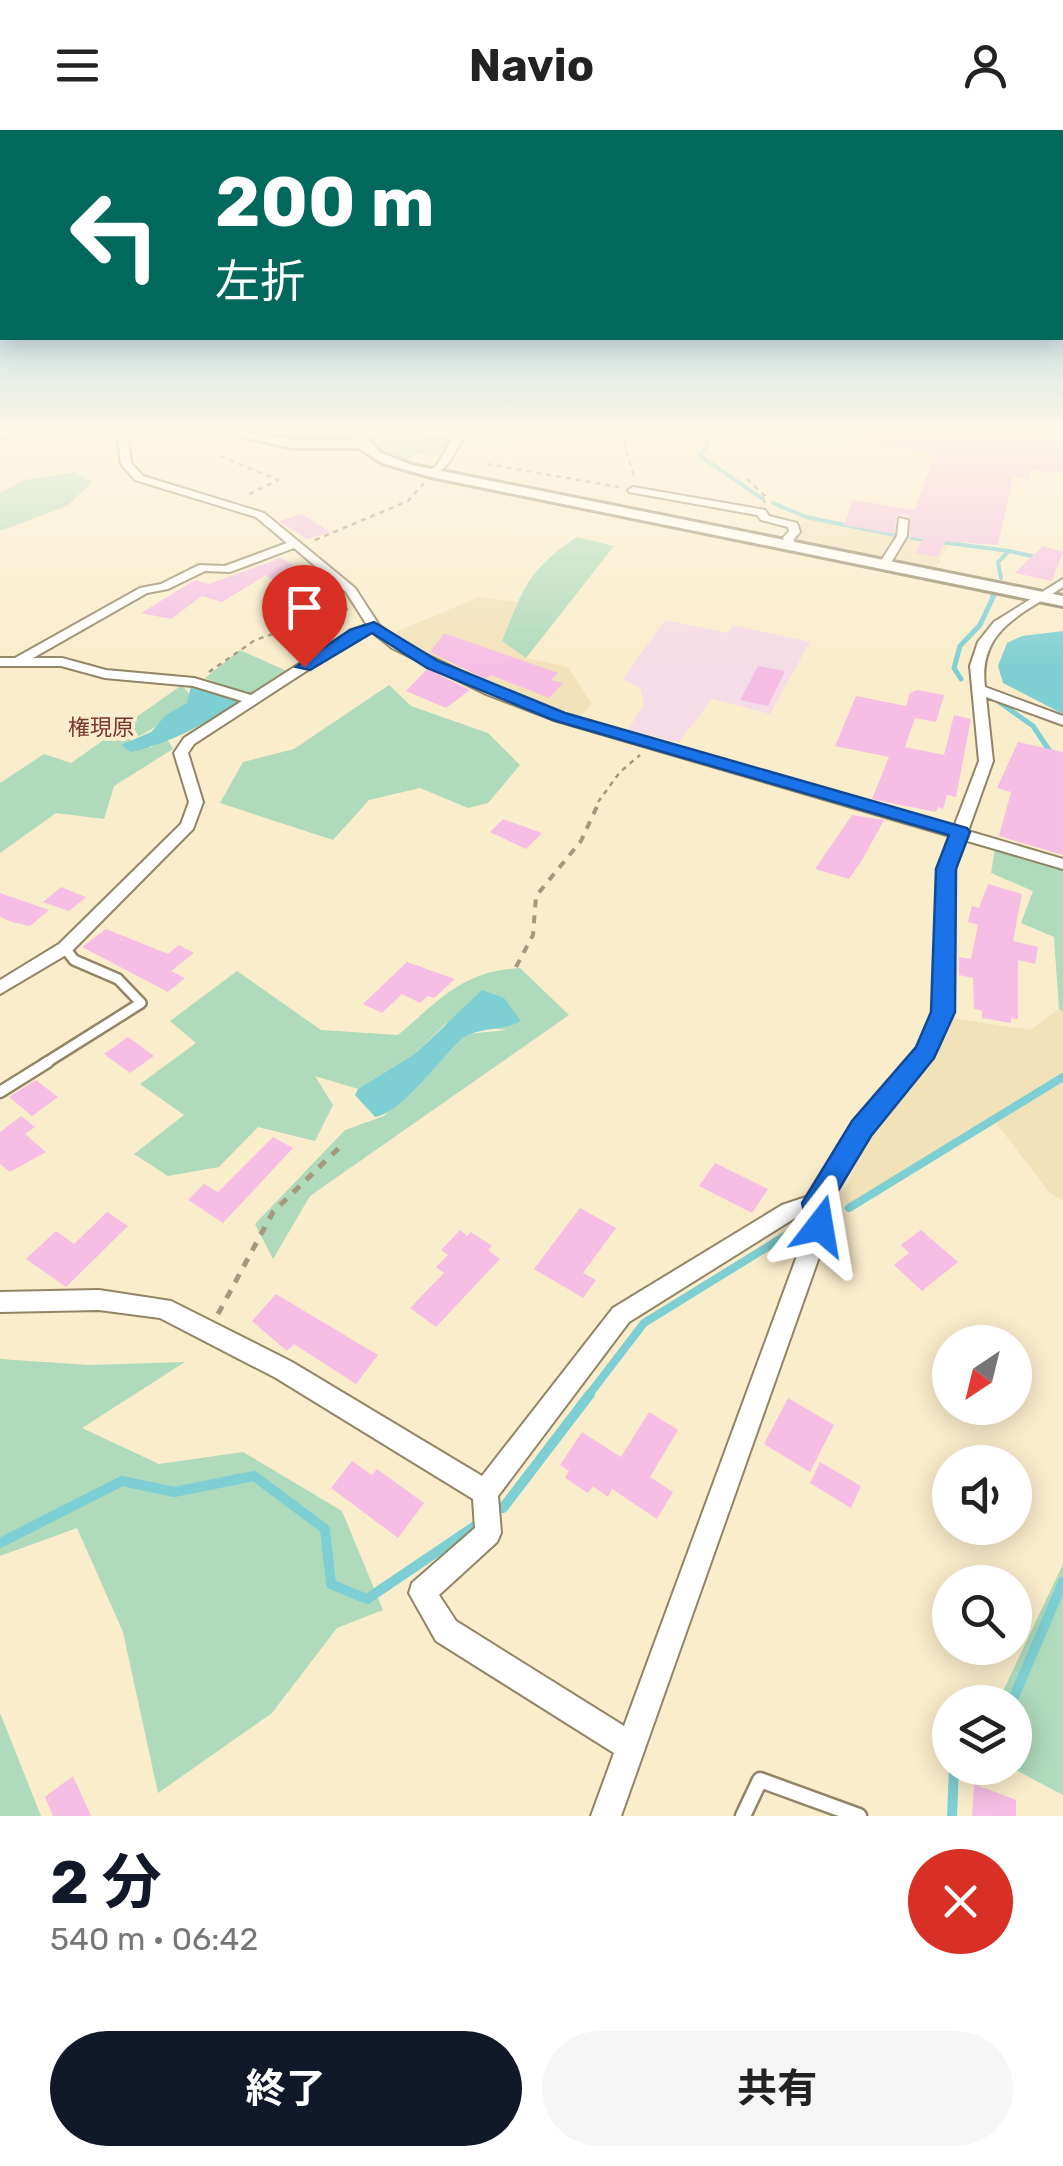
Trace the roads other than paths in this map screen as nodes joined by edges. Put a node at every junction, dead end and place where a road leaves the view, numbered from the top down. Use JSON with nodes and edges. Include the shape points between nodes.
{"nodes":[{"id":1,"x":247,"y":511,"type":"edge"},
{"id":2,"x":619,"y":511,"type":"edge"},
{"id":3,"x":753,"y":511,"type":"edge"},
{"id":4,"x":904,"y":520,"type":"dead end"},
{"id":5,"x":296,"y":544,"type":"junction"},
{"id":6,"x":790,"y":545,"type":"junction"},
{"id":7,"x":884,"y":564,"type":"junction"},
{"id":8,"x":1063,"y":582,"type":"edge"},
{"id":9,"x":1038,"y":596,"type":"junction"},
{"id":10,"x":1063,"y":600,"type":"edge"},
{"id":11,"x":374,"y":627,"type":"junction"},
{"id":12,"x":19,"y":660,"type":"junction"},
{"id":13,"x":0,"y":662,"type":"edge"},
{"id":14,"x":980,"y":690,"type":"junction"},
{"id":15,"x":253,"y":700,"type":"junction"},
{"id":16,"x":1063,"y":721,"type":"edge"},
{"id":17,"x":960,"y":832,"type":"junction"},
{"id":18,"x":1063,"y":864,"type":"edge"},
{"id":19,"x":65,"y":948,"type":"junction"},
{"id":20,"x":0,"y":988,"type":"edge"},
{"id":21,"x":0,"y":1092,"type":"edge"},
{"id":22,"x":816,"y":1203,"type":"junction"},
{"id":23,"x":0,"y":1302,"type":"edge"},
{"id":24,"x":485,"y":1492,"type":"junction"},
{"id":25,"x":631,"y":1747,"type":"junction"},
{"id":26,"x":606,"y":1816,"type":"edge"},
{"id":27,"x":743,"y":1816,"type":"edge"},
{"id":28,"x":859,"y":1816,"type":"edge"}],
"edges":[{"from":1,"to":5,"type":"street"},
{"from":2,"to":6,"type":"street"},
{"from":3,"to":6,"type":"street","via":[[794,526]]},
{"from":4,"to":7,"type":"street"},
{"from":5,"to":11,"type":"street","via":[[362,603]]},
{"from":5,"to":12,"type":"street","via":[[144,590]]},
{"from":6,"to":7,"type":"street"},
{"from":7,"to":9,"type":"street"},
{"from":8,"to":9,"type":"street"},
{"from":9,"to":10,"type":"street"},
{"from":9,"to":14,"type":"street","via":[[984,642],[976,666]]},
{"from":11,"to":15,"type":"street"},
{"from":11,"to":17,"type":"street","via":[[396,645],[559,717]]},
{"from":12,"to":13,"type":"street"},
{"from":12,"to":15,"type":"street","via":[[194,682]]},
{"from":14,"to":16,"type":"street"},
{"from":14,"to":17,"type":"street","via":[[986,761]]},
{"from":15,"to":19,"type":"street","via":[[190,740],[181,752],[196,802],[188,826]]},
{"from":17,"to":18,"type":"street"},
{"from":17,"to":22,"type":"street","via":[[946,869],[943,1012],[926,1052],[862,1128]]},
{"from":19,"to":20,"type":"street"},
{"from":19,"to":21,"type":"lane","via":[[74,960],[118,978],[141,1003]]},
{"from":22,"to":24,"type":"street","via":[[789,1211],[621,1315]]},
{"from":22,"to":25,"type":"street","via":[[820,1226]]},
{"from":23,"to":24,"type":"street","via":[[99,1300],[163,1308],[284,1370]]},
{"from":24,"to":25,"type":"street","via":[[488,1533],[422,1593],[446,1631]]},
{"from":25,"to":26,"type":"street"},
{"from":27,"to":28,"type":"lane","via":[[760,1780]]}]}
